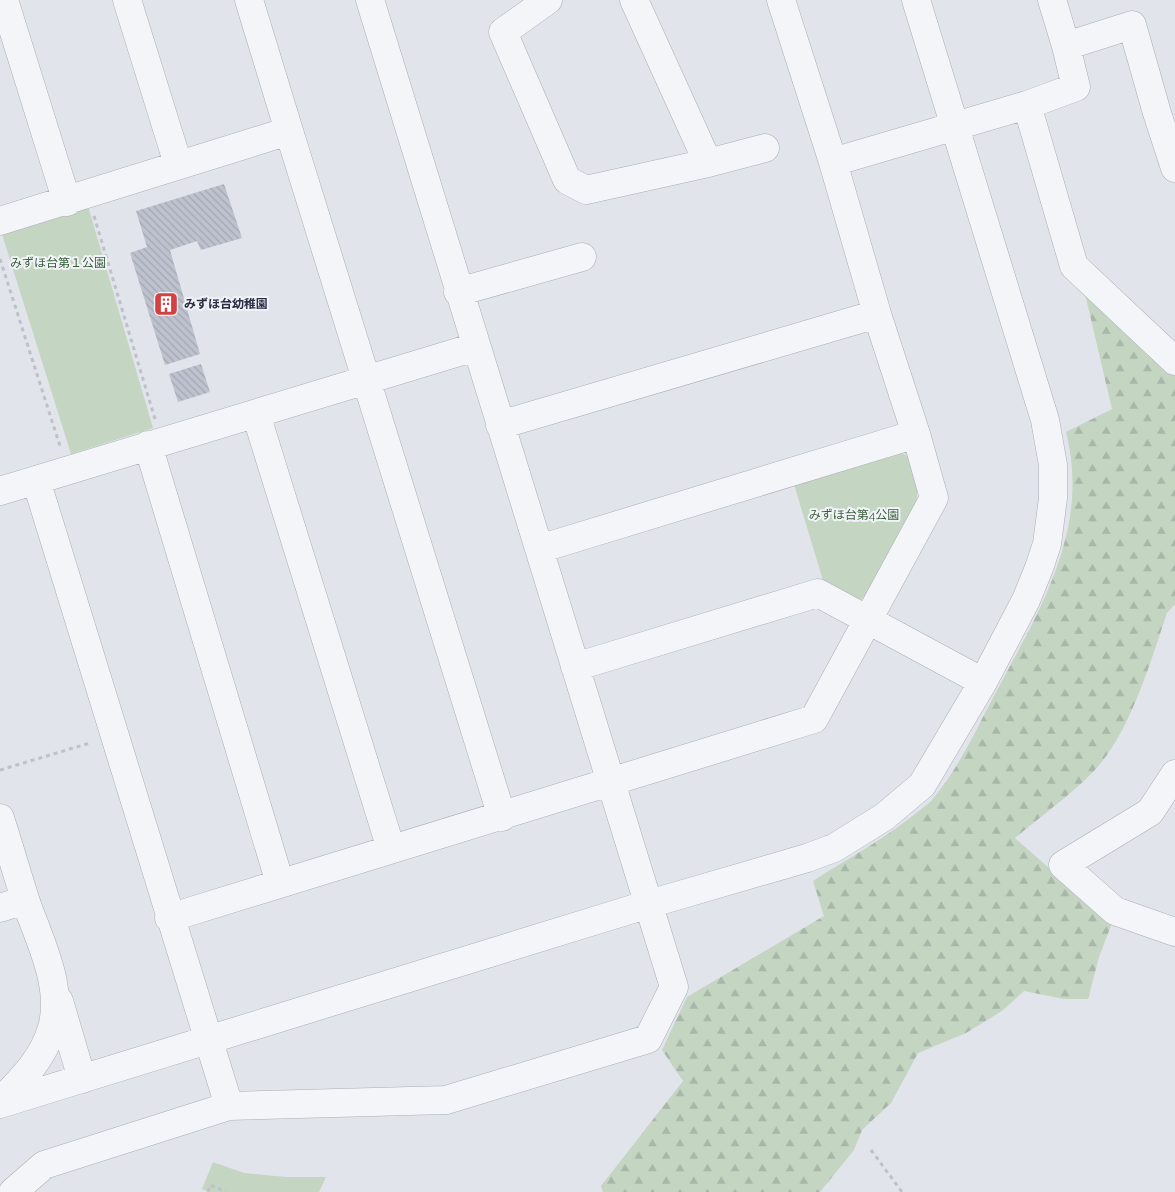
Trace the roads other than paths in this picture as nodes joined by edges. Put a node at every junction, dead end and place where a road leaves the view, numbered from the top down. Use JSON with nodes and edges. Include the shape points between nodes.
{"nodes":[{"id":1,"x":4,"y":0,"type":"edge"},
{"id":2,"x":127,"y":0,"type":"edge"},
{"id":3,"x":250,"y":0,"type":"edge"},
{"id":4,"x":370,"y":0,"type":"edge"},
{"id":5,"x":548,"y":0,"type":"edge"},
{"id":6,"x":634,"y":0,"type":"edge"},
{"id":7,"x":781,"y":0,"type":"edge"},
{"id":8,"x":916,"y":0,"type":"edge"},
{"id":9,"x":1052,"y":0,"type":"edge"},
{"id":10,"x":1066,"y":46,"type":"junction"},
{"id":11,"x":1027,"y":105,"type":"junction"},
{"id":12,"x":955,"y":126,"type":"junction"},
{"id":13,"x":289,"y":131,"type":"junction"},
{"id":14,"x":1170,"y":135,"type":"edge"},
{"id":15,"x":765,"y":148,"type":"dead end"},
{"id":16,"x":833,"y":162,"type":"junction"},
{"id":17,"x":708,"y":163,"type":"junction"},
{"id":18,"x":178,"y":164,"type":"junction"},
{"id":19,"x":1175,"y":168,"type":"edge"},
{"id":20,"x":77,"y":198,"type":"junction"},
{"id":21,"x":0,"y":221,"type":"edge"},
{"id":22,"x":582,"y":256,"type":"dead end"},
{"id":23,"x":458,"y":292,"type":"junction"},
{"id":24,"x":877,"y":314,"type":"junction"},
{"id":25,"x":475,"y":347,"type":"junction"},
{"id":26,"x":1175,"y":361,"type":"edge"},
{"id":27,"x":366,"y":381,"type":"junction"},
{"id":28,"x":256,"y":414,"type":"junction"},
{"id":29,"x":500,"y":425,"type":"junction"},
{"id":30,"x":916,"y":434,"type":"junction"},
{"id":31,"x":153,"y":436,"type":"junction"},
{"id":32,"x":36,"y":480,"type":"junction"},
{"id":33,"x":0,"y":491,"type":"edge"},
{"id":34,"x":539,"y":549,"type":"junction"},
{"id":35,"x":869,"y":621,"type":"junction"},
{"id":36,"x":575,"y":667,"type":"junction"},
{"id":37,"x":983,"y":682,"type":"junction"},
{"id":38,"x":1175,"y":774,"type":"edge"},
{"id":39,"x":613,"y":782,"type":"junction"},
{"id":40,"x":502,"y":817,"type":"junction"},
{"id":41,"x":0,"y":818,"type":"edge"},
{"id":42,"x":392,"y":849,"type":"junction"},
{"id":43,"x":280,"y":883,"type":"junction"},
{"id":44,"x":26,"y":900,"type":"junction"},
{"id":45,"x":649,"y":904,"type":"junction"},
{"id":46,"x":0,"y":908,"type":"edge"},
{"id":47,"x":169,"y":918,"type":"junction"},
{"id":48,"x":1175,"y":932,"type":"edge"},
{"id":49,"x":51,"y":975,"type":"junction"},
{"id":50,"x":208,"y":1040,"type":"junction"},
{"id":51,"x":82,"y":1079,"type":"junction"},
{"id":52,"x":0,"y":1103,"type":"edge"},
{"id":53,"x":229,"y":1106,"type":"junction"},
{"id":54,"x":13,"y":1192,"type":"edge"}],
"edges":[{"from":1,"to":20,"type":"street"},
{"from":2,"to":18,"type":"street"},
{"from":3,"to":13,"type":"street"},
{"from":4,"to":23,"type":"street"},
{"from":5,"to":17,"type":"street","via":[[503,32],[567,180],[586,190]]},
{"from":6,"to":17,"type":"street"},
{"from":7,"to":16,"type":"street"},
{"from":8,"to":12,"type":"street"},
{"from":9,"to":10,"type":"street"},
{"from":10,"to":11,"type":"street","via":[[1076,88]]},
{"from":10,"to":14,"type":"street","via":[[1132,25],[1156,113]]},
{"from":11,"to":12,"type":"street"},
{"from":11,"to":26,"type":"street","via":[[1074,266]]},
{"from":12,"to":16,"type":"street"},
{"from":12,"to":37,"type":"street","via":[[1045,420],[1053,465],[1051,519],[1044,552],[1026,600]]},
{"from":13,"to":18,"type":"street"},
{"from":13,"to":27,"type":"street"},
{"from":14,"to":19,"type":"street"},
{"from":15,"to":17,"type":"street"},
{"from":16,"to":24,"type":"street"},
{"from":18,"to":20,"type":"street"},
{"from":20,"to":21,"type":"street"},
{"from":22,"to":23,"type":"street"},
{"from":23,"to":25,"type":"street"},
{"from":24,"to":29,"type":"street"},
{"from":24,"to":30,"type":"street"},
{"from":25,"to":27,"type":"street"},
{"from":25,"to":29,"type":"street"},
{"from":27,"to":28,"type":"street"},
{"from":27,"to":40,"type":"street"},
{"from":28,"to":31,"type":"street"},
{"from":28,"to":42,"type":"street"},
{"from":29,"to":34,"type":"street"},
{"from":30,"to":34,"type":"street"},
{"from":30,"to":35,"type":"street","via":[[934,498]]},
{"from":31,"to":32,"type":"street"},
{"from":31,"to":43,"type":"street"},
{"from":32,"to":33,"type":"street"},
{"from":32,"to":47,"type":"street"},
{"from":34,"to":36,"type":"street"},
{"from":35,"to":36,"type":"street","via":[[818,593]]},
{"from":35,"to":37,"type":"street"},
{"from":35,"to":39,"type":"street","via":[[814,719]]},
{"from":36,"to":39,"type":"street"},
{"from":37,"to":45,"type":"street","via":[[922,785],[884,818],[834,848],[807,858]]},
{"from":38,"to":48,"type":"street","via":[[1150,812],[1063,865],[1115,911]]},
{"from":39,"to":40,"type":"street"},
{"from":39,"to":45,"type":"street"},
{"from":40,"to":42,"type":"street"},
{"from":41,"to":44,"type":"street"},
{"from":42,"to":43,"type":"street"},
{"from":43,"to":47,"type":"street"},
{"from":44,"to":46,"type":"street"},
{"from":44,"to":49,"type":"street"},
{"from":45,"to":50,"type":"street"},
{"from":45,"to":53,"type":"street","via":[[674,987],[648,1039],[446,1100]]},
{"from":47,"to":50,"type":"street"},
{"from":49,"to":51,"type":"street"},
{"from":49,"to":52,"type":"street","via":[[56,1010],[51,1031],[42,1052]]},
{"from":50,"to":51,"type":"street"},
{"from":50,"to":53,"type":"street"},
{"from":51,"to":52,"type":"street"},
{"from":53,"to":54,"type":"street","via":[[44,1165]]}]}
